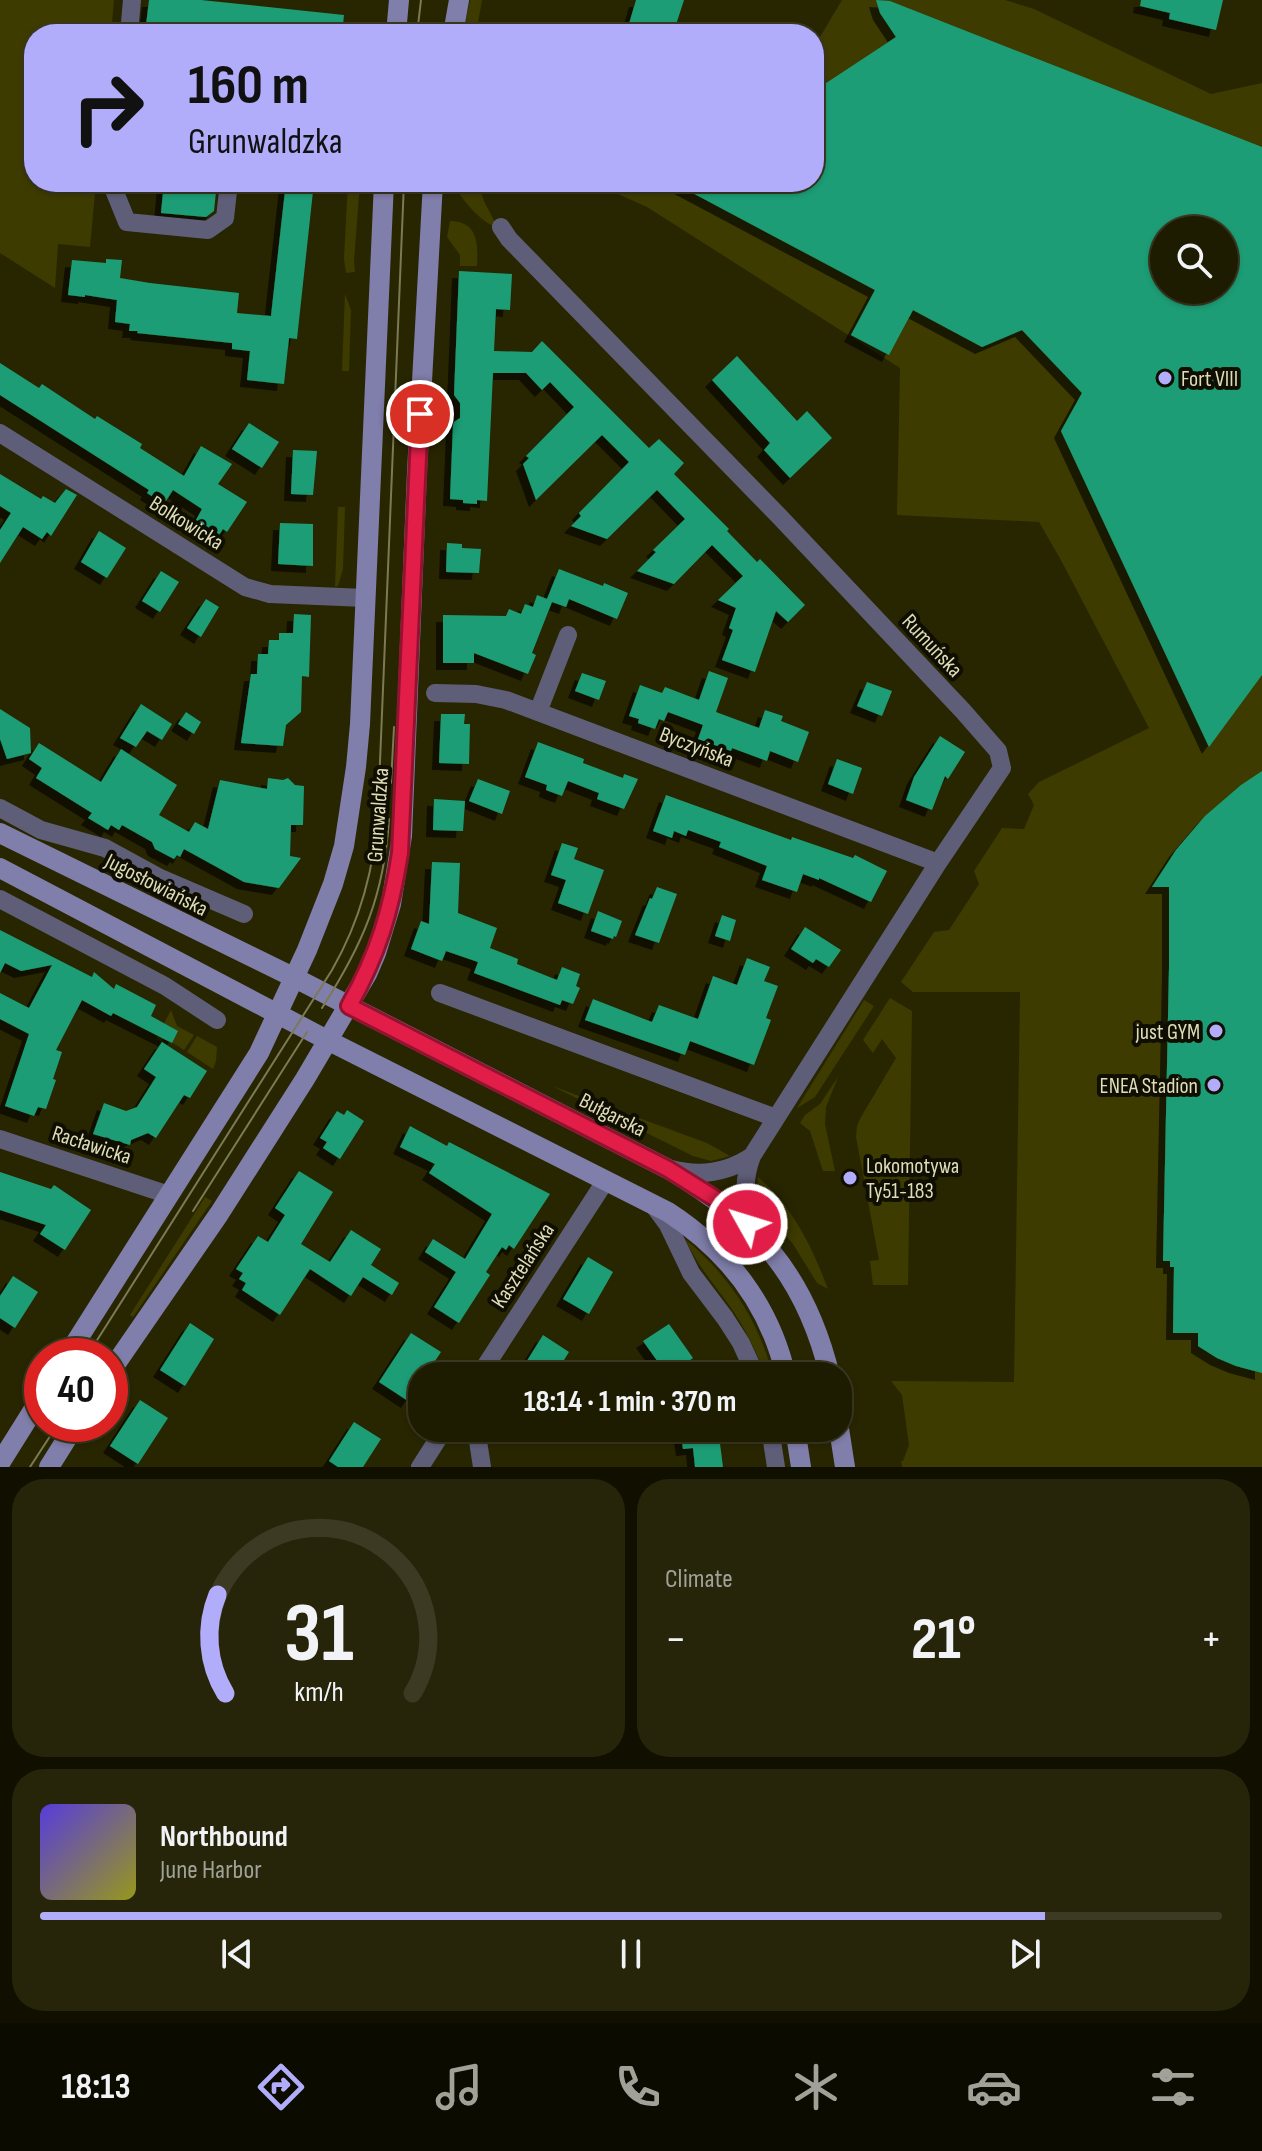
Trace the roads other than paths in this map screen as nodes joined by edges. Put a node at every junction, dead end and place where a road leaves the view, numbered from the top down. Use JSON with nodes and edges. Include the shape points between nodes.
{"nodes":[{"id":1,"x":132,"y":0,"type":"edge"},
{"id":2,"x":399,"y":0,"type":"edge"},
{"id":3,"x":459,"y":0,"type":"edge"},
{"id":4,"x":130,"y":24,"type":"edge"},
{"id":5,"x":397,"y":24,"type":"edge"},
{"id":6,"x":455,"y":24,"type":"edge"},
{"id":7,"x":115,"y":192,"type":"edge"},
{"id":8,"x":228,"y":192,"type":"edge"},
{"id":9,"x":384,"y":192,"type":"edge"},
{"id":10,"x":432,"y":192,"type":"edge"},
{"id":11,"x":501,"y":227,"type":"dead end"},
{"id":12,"x":0,"y":433,"type":"edge"},
{"id":13,"x":365,"y":598,"type":"junction"},
{"id":14,"x":568,"y":635,"type":"dead end"},
{"id":15,"x":435,"y":693,"type":"dead end"},
{"id":16,"x":538,"y":712,"type":"junction"},
{"id":17,"x":0,"y":808,"type":"edge"},
{"id":18,"x":0,"y":833,"type":"edge"},
{"id":19,"x":938,"y":863,"type":"junction"},
{"id":20,"x":0,"y":868,"type":"edge"},
{"id":21,"x":0,"y":899,"type":"edge"},
{"id":22,"x":244,"y":914,"type":"dead end"},
{"id":23,"x":293,"y":977,"type":"junction"},
{"id":24,"x":440,"y":993,"type":"dead end"},
{"id":25,"x":349,"y":1006,"type":"junction"},
{"id":26,"x":277,"y":1014,"type":"junction"},
{"id":27,"x":217,"y":1020,"type":"dead end"},
{"id":28,"x":329,"y":1041,"type":"junction"},
{"id":29,"x":776,"y":1118,"type":"junction"},
{"id":30,"x":0,"y":1139,"type":"edge"},
{"id":31,"x":752,"y":1156,"type":"junction"},
{"id":32,"x":668,"y":1169,"type":"junction"},
{"id":33,"x":606,"y":1180,"type":"junction"},
{"id":34,"x":169,"y":1195,"type":"junction"},
{"id":35,"x":652,"y":1204,"type":"junction"},
{"id":36,"x":747,"y":1224,"type":"junction"},
{"id":37,"x":78,"y":1338,"type":"edge"},
{"id":38,"x":128,"y":1346,"type":"edge"},
{"id":39,"x":488,"y":1362,"type":"edge"},
{"id":40,"x":750,"y":1362,"type":"edge"},
{"id":41,"x":782,"y":1362,"type":"edge"},
{"id":42,"x":826,"y":1362,"type":"edge"},
{"id":43,"x":24,"y":1422,"type":"edge"},
{"id":44,"x":65,"y":1442,"type":"edge"},
{"id":45,"x":436,"y":1442,"type":"edge"},
{"id":46,"x":478,"y":1442,"type":"edge"},
{"id":47,"x":772,"y":1442,"type":"edge"},
{"id":48,"x":797,"y":1442,"type":"edge"},
{"id":49,"x":841,"y":1442,"type":"edge"},
{"id":50,"x":3,"y":1452,"type":"edge"},
{"id":51,"x":49,"y":1467,"type":"edge"},
{"id":52,"x":420,"y":1467,"type":"edge"},
{"id":53,"x":482,"y":1467,"type":"edge"},
{"id":54,"x":776,"y":1467,"type":"edge"},
{"id":55,"x":801,"y":1467,"type":"edge"},
{"id":56,"x":845,"y":1467,"type":"edge"}],
"edges":[{"from":1,"to":4,"type":"street"},
{"from":2,"to":5,"type":"street"},
{"from":3,"to":6,"type":"street"},
{"from":7,"to":8,"type":"street","via":[[127,222],[208,230],[225,218]]},
{"from":9,"to":13,"type":"street","name":"Grunwaldzka"},
{"from":10,"to":25,"type":"street","name":"Grunwaldzka","via":[[401,844],[378,945]]},
{"from":11,"to":19,"type":"street","name":"Rumuńska","via":[[998,751],[1002,768]]},
{"from":12,"to":13,"type":"street","name":"Bolkowicka","via":[[245,587],[270,594]]},
{"from":13,"to":23,"type":"street","name":"Grunwaldzka","via":[[360,724],[348,826],[333,884]]},
{"from":14,"to":16,"type":"street"},
{"from":15,"to":16,"type":"street","name":"Byczyńska","via":[[497,697]]},
{"from":16,"to":19,"type":"street","name":"Byczyńska"},
{"from":17,"to":22,"type":"street","name":"Jugosłowiańska","via":[[41,830],[105,848]]},
{"from":18,"to":23,"type":"street","name":"Jugosłowiańska"},
{"from":19,"to":29,"type":"street","name":"Rumuńska"},
{"from":20,"to":26,"type":"street"},
{"from":21,"to":27,"type":"street","via":[[165,986]]},
{"from":23,"to":25,"type":"street","name":"Bułgarska"},
{"from":23,"to":26,"type":"street","name":"Grunwaldzka"},
{"from":24,"to":29,"type":"street"},
{"from":25,"to":28,"type":"street","name":"Grunwaldzka"},
{"from":25,"to":32,"type":"street","name":"Bułgarska"},
{"from":26,"to":28,"type":"street"},
{"from":26,"to":34,"type":"street","name":"Grunwaldzka","via":[[259,1053]]},
{"from":28,"to":33,"type":"street"},
{"from":28,"to":38,"type":"street","name":"Grunwaldzka"},
{"from":29,"to":31,"type":"street","name":"Rumuńska"},
{"from":30,"to":34,"type":"street","name":"Racławicka"},
{"from":31,"to":32,"type":"street","via":[[716,1172]]},
{"from":31,"to":36,"type":"street","name":"Rumuńska","via":[[745,1181]]},
{"from":32,"to":36,"type":"street","name":"Bułgarska"},
{"from":33,"to":35,"type":"street"},
{"from":33,"to":39,"type":"street","name":"Kasztelańska"},
{"from":34,"to":37,"type":"street","name":"Grunwaldzka"},
{"from":35,"to":40,"type":"street"},
{"from":35,"to":41,"type":"street","via":[[697,1232],[735,1270],[756,1300]]},
{"from":36,"to":42,"type":"street","name":"Bułgarska","via":[[804,1299]]},
{"from":43,"to":50,"type":"street"},
{"from":44,"to":51,"type":"street"},
{"from":45,"to":52,"type":"street"},
{"from":46,"to":53,"type":"street"},
{"from":47,"to":54,"type":"street"},
{"from":48,"to":55,"type":"street"},
{"from":49,"to":56,"type":"street"}]}
